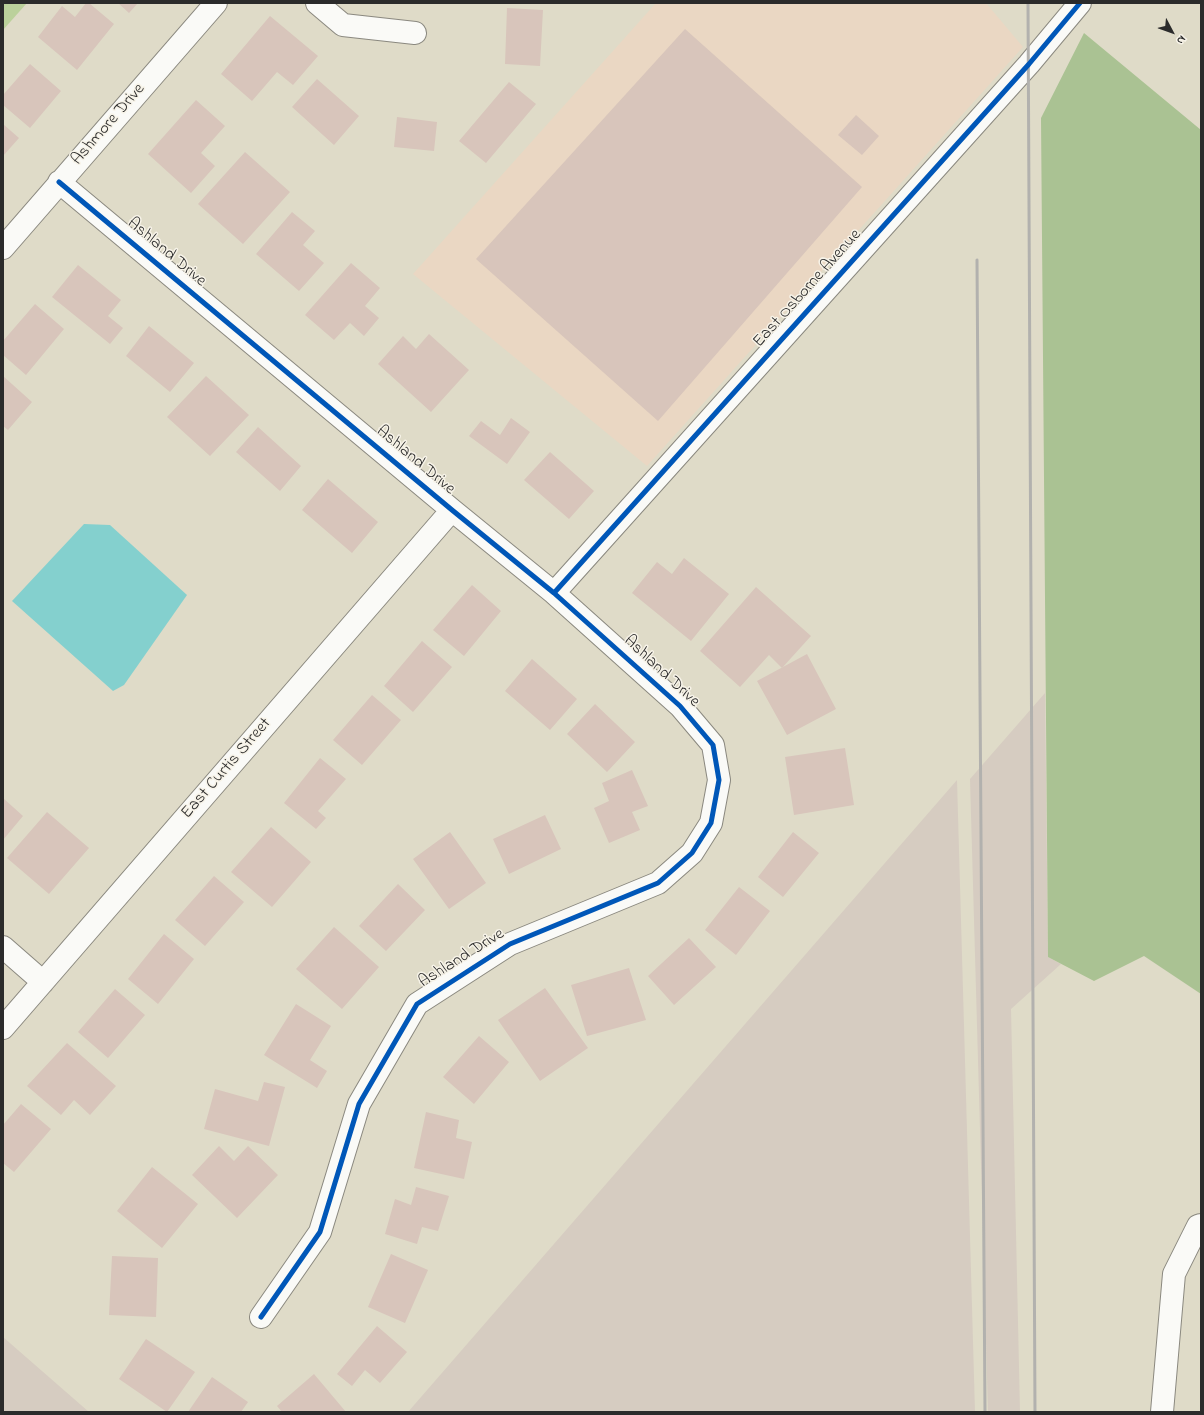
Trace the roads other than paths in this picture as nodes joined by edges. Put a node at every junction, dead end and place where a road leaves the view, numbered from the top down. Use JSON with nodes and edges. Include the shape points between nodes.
{"nodes":[{"id":1,"x":216,"y":3,"type":"edge"},
{"id":2,"x":317,"y":3,"type":"edge"},
{"id":3,"x":1080,"y":3,"type":"edge"},
{"id":4,"x":415,"y":33,"type":"dead end"},
{"id":5,"x":59,"y":182,"type":"junction"},
{"id":6,"x":3,"y":248,"type":"edge"},
{"id":7,"x":452,"y":510,"type":"junction"},
{"id":8,"x":554,"y":593,"type":"junction"},
{"id":9,"x":3,"y":947,"type":"edge"},
{"id":10,"x":43,"y":982,"type":"junction"},
{"id":11,"x":3,"y":1028,"type":"edge"},
{"id":12,"x":1201,"y":1225,"type":"edge"},
{"id":13,"x":261,"y":1317,"type":"dead end"},
{"id":14,"x":1162,"y":1412,"type":"edge"}],
"edges":[{"from":1,"to":5,"type":"street","name":"Ashmore Drive"},
{"from":2,"to":4,"type":"street","via":[[343,25]]},
{"from":3,"to":8,"type":"street","name":"East Osborne Avenue","via":[[1029,64]]},
{"from":5,"to":6,"type":"street","name":"Ashmore Drive"},
{"from":5,"to":7,"type":"street","name":"Ashland Drive"},
{"from":7,"to":8,"type":"street","name":"Ashland Drive"},
{"from":7,"to":10,"type":"street","name":"East Curtis Street"},
{"from":8,"to":13,"type":"street","name":"Ashland Drive","via":[[680,706],[713,745],[719,780],[711,823],[692,853],[658,883],[510,944],[417,1004],[359,1104],[320,1232]]},
{"from":9,"to":10,"type":"street"},
{"from":10,"to":11,"type":"street","name":"East Curtis Street"},
{"from":12,"to":14,"type":"street","via":[[1198,1226],[1174,1274]]}]}
